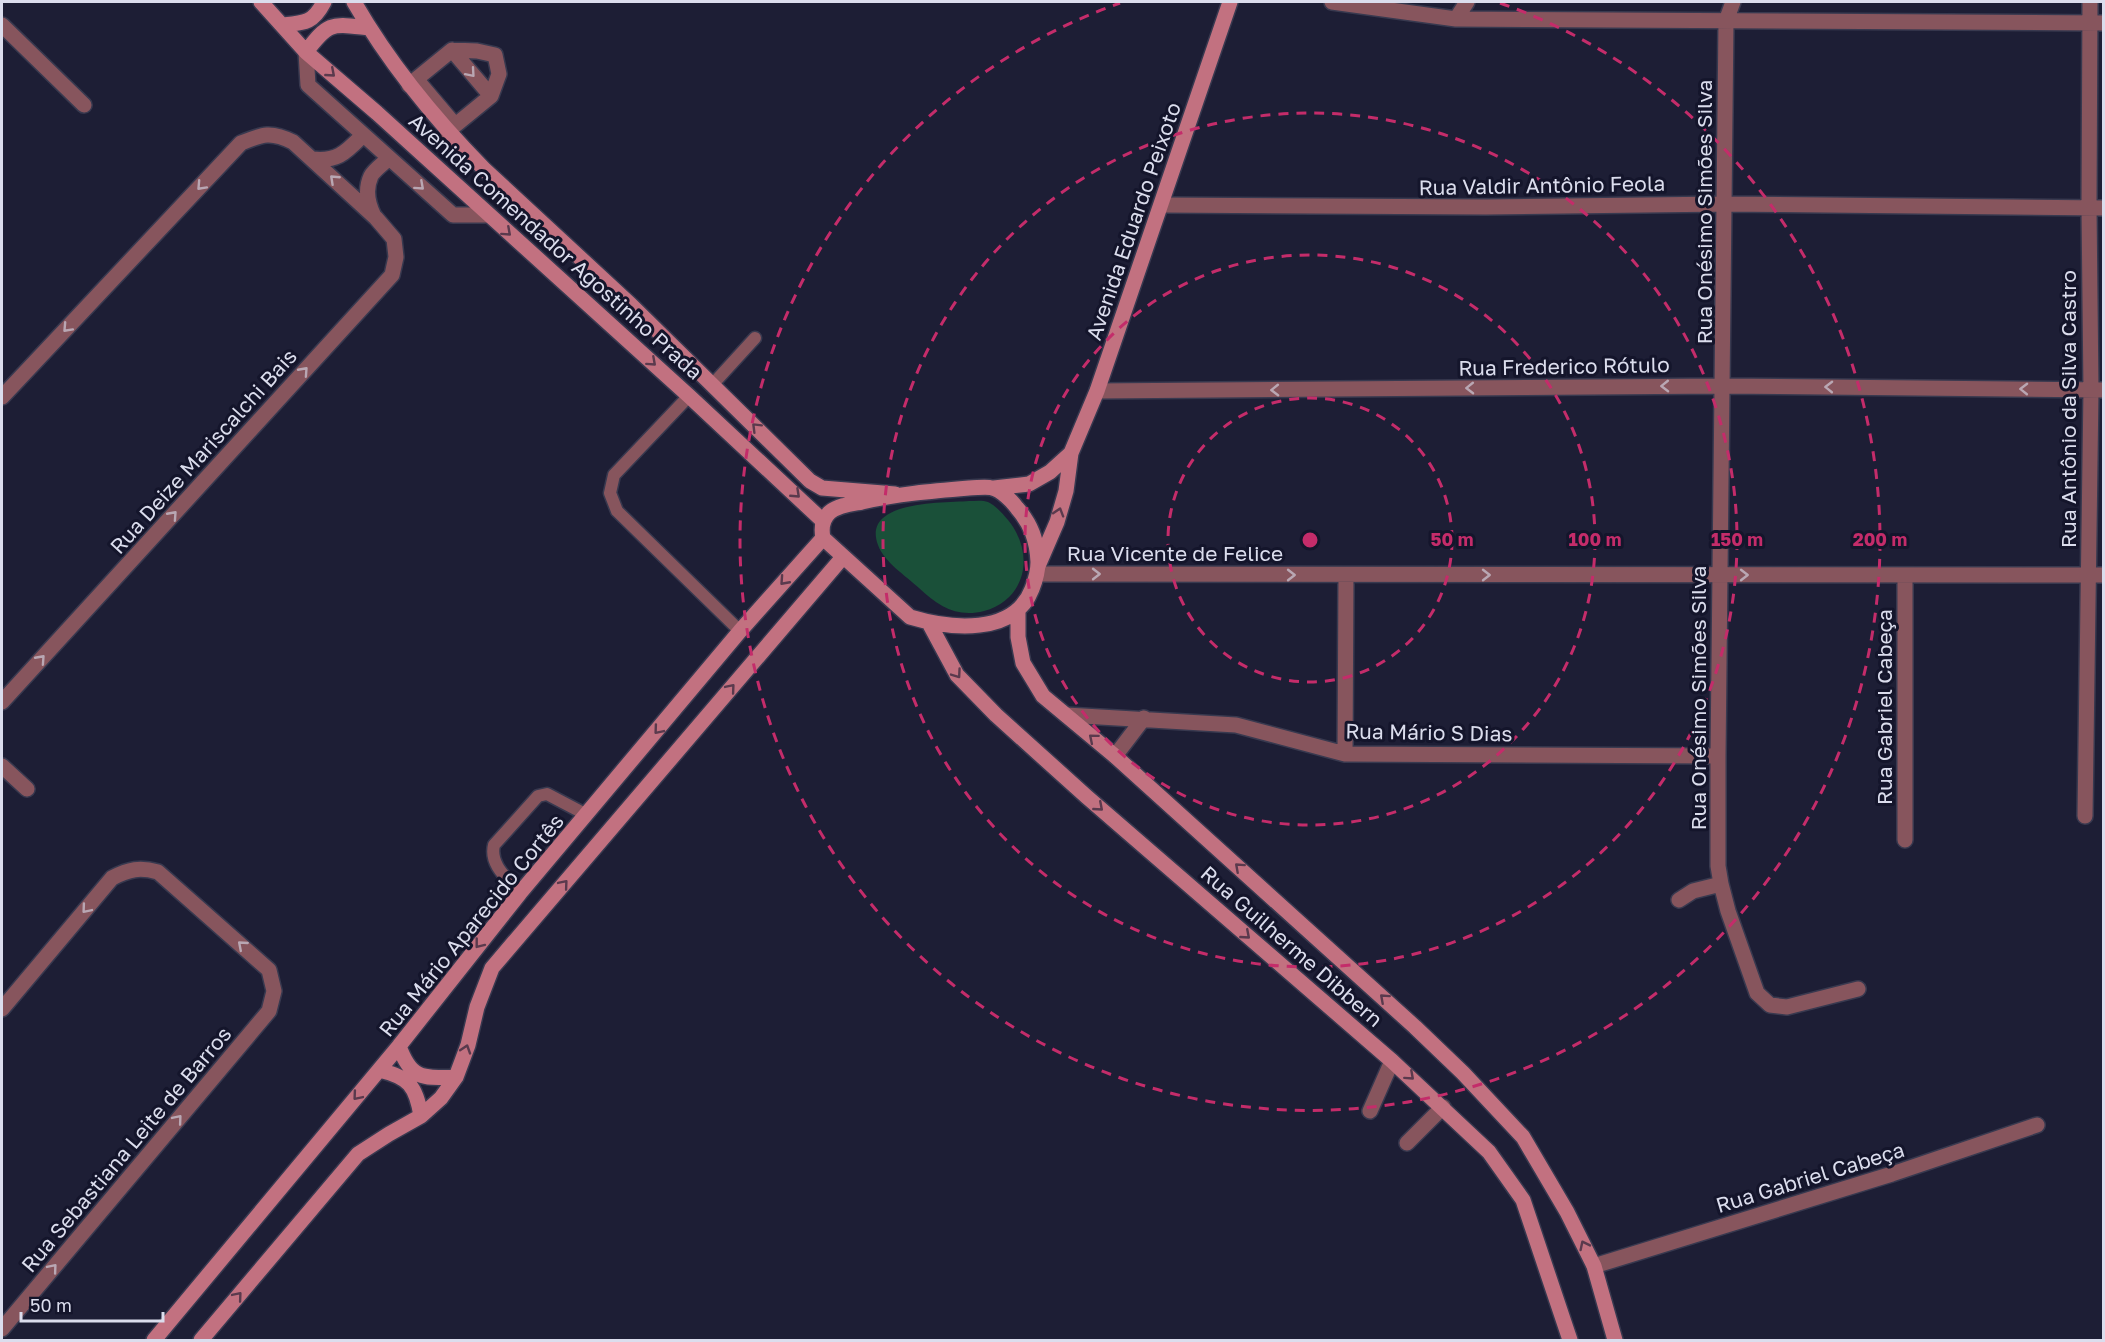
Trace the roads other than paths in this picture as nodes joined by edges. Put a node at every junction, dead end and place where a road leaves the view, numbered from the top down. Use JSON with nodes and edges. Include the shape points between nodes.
{"nodes":[{"id":1,"x":261,"y":2,"type":"edge"},
{"id":2,"x":324,"y":2,"type":"edge"},
{"id":3,"x":354,"y":2,"type":"edge"},
{"id":4,"x":1230,"y":2,"type":"edge"},
{"id":5,"x":1332,"y":2,"type":"edge"},
{"id":6,"x":1467,"y":2,"type":"edge"},
{"id":7,"x":1734,"y":2,"type":"edge"},
{"id":8,"x":2090,"y":2,"type":"edge"},
{"id":9,"x":1456,"y":19,"type":"junction"},
{"id":10,"x":1726,"y":21,"type":"junction"},
{"id":11,"x":2097,"y":23,"type":"edge"},
{"id":12,"x":2,"y":25,"type":"edge"},
{"id":13,"x":283,"y":25,"type":"junction"},
{"id":14,"x":369,"y":28,"type":"junction"},
{"id":15,"x":452,"y":50,"type":"junction"},
{"id":16,"x":306,"y":52,"type":"junction"},
{"id":17,"x":413,"y":82,"type":"junction"},
{"id":18,"x":491,"y":96,"type":"junction"},
{"id":19,"x":84,"y":105,"type":"dead end"},
{"id":20,"x":452,"y":128,"type":"junction"},
{"id":21,"x":363,"y":135,"type":"junction"},
{"id":22,"x":389,"y":158,"type":"junction"},
{"id":23,"x":312,"y":159,"type":"junction"},
{"id":24,"x":1725,"y":204,"type":"junction"},
{"id":25,"x":1162,"y":206,"type":"junction"},
{"id":26,"x":2096,"y":208,"type":"edge"},
{"id":27,"x":489,"y":215,"type":"junction"},
{"id":28,"x":376,"y":218,"type":"junction"},
{"id":29,"x":755,"y":338,"type":"dead end"},
{"id":30,"x":713,"y":384,"type":"junction"},
{"id":31,"x":1723,"y":386,"type":"junction"},
{"id":32,"x":2097,"y":390,"type":"edge"},
{"id":33,"x":1097,"y":391,"type":"junction"},
{"id":34,"x":689,"y":396,"type":"junction"},
{"id":35,"x":2,"y":397,"type":"edge"},
{"id":36,"x":1071,"y":453,"type":"junction"},
{"id":37,"x":994,"y":488,"type":"junction"},
{"id":38,"x":895,"y":494,"type":"junction"},
{"id":39,"x":824,"y":521,"type":"junction"},
{"id":40,"x":823,"y":538,"type":"junction"},
{"id":41,"x":843,"y":557,"type":"junction"},
{"id":42,"x":1038,"y":570,"type":"junction"},
{"id":43,"x":1905,"y":574,"type":"junction"},
{"id":44,"x":1346,"y":575,"type":"junction"},
{"id":45,"x":1720,"y":575,"type":"junction"},
{"id":46,"x":2088,"y":575,"type":"junction"},
{"id":47,"x":2103,"y":575,"type":"edge"},
{"id":48,"x":1018,"y":611,"type":"junction"},
{"id":49,"x":929,"y":622,"type":"junction"},
{"id":50,"x":740,"y":631,"type":"junction"},
{"id":51,"x":2,"y":702,"type":"edge"},
{"id":52,"x":1066,"y":715,"type":"junction"},
{"id":53,"x":1144,"y":718,"type":"junction"},
{"id":54,"x":1345,"y":754,"type":"junction"},
{"id":55,"x":1115,"y":756,"type":"junction"},
{"id":56,"x":1718,"y":756,"type":"junction"},
{"id":57,"x":2,"y":766,"type":"edge"},
{"id":58,"x":27,"y":789,"type":"dead end"},
{"id":59,"x":587,"y":815,"type":"junction"},
{"id":60,"x":2085,"y":816,"type":"dead end"},
{"id":61,"x":1905,"y":840,"type":"dead end"},
{"id":62,"x":1721,"y":884,"type":"junction"},
{"id":63,"x":520,"y":893,"type":"junction"},
{"id":64,"x":1679,"y":900,"type":"dead end"},
{"id":65,"x":1858,"y":989,"type":"dead end"},
{"id":66,"x":2,"y":1009,"type":"edge"},
{"id":67,"x":399,"y":1046,"type":"junction"},
{"id":68,"x":1392,"y":1060,"type":"junction"},
{"id":69,"x":379,"y":1070,"type":"junction"},
{"id":70,"x":456,"y":1077,"type":"junction"},
{"id":71,"x":1443,"y":1107,"type":"junction"},
{"id":72,"x":1370,"y":1111,"type":"dead end"},
{"id":73,"x":421,"y":1116,"type":"junction"},
{"id":74,"x":2037,"y":1125,"type":"dead end"},
{"id":75,"x":1407,"y":1143,"type":"dead end"},
{"id":76,"x":1594,"y":1266,"type":"junction"},
{"id":77,"x":2,"y":1329,"type":"edge"},
{"id":78,"x":154,"y":1341,"type":"edge"},
{"id":79,"x":201,"y":1341,"type":"edge"},
{"id":80,"x":1570,"y":1341,"type":"edge"},
{"id":81,"x":1615,"y":1341,"type":"edge"}],
"edges":[{"from":1,"to":13,"type":"street","name":"Avenida Comendador Agostinho Prada"},
{"from":2,"to":13,"type":"street","via":[[316,16],[304,23]]},
{"from":3,"to":14,"type":"street","name":"Avenida Comendador Agostinho Prada"},
{"from":4,"to":25,"type":"street","name":"Avenida Eduardo Peixoto"},
{"from":5,"to":9,"type":"street"},
{"from":6,"to":9,"type":"street"},
{"from":7,"to":10,"type":"street","name":"Rua Onésimo Simões Silva"},
{"from":8,"to":11,"type":"street","name":"Rua Antônio da Silva Castro"},
{"from":9,"to":10,"type":"street"},
{"from":10,"to":11,"type":"street"},
{"from":10,"to":24,"type":"street","name":"Rua Onésimo Simões Silva"},
{"from":11,"to":26,"type":"street","name":"Rua Antônio da Silva Castro"},
{"from":12,"to":19,"type":"street"},
{"from":13,"to":16,"type":"street","name":"Avenida Comendador Agostinho Prada"},
{"from":14,"to":16,"type":"street","via":[[328,28]]},
{"from":14,"to":17,"type":"street","name":"Avenida Comendador Agostinho Prada"},
{"from":15,"to":17,"type":"street"},
{"from":15,"to":18,"type":"street","one_way":true},
{"from":15,"to":18,"type":"street","via":[[495,55],[499,74]]},
{"from":16,"to":21,"type":"street","via":[[308,85]]},
{"from":16,"to":27,"type":"street","name":"Avenida Comendador Agostinho Prada","one_way":true},
{"from":17,"to":20,"type":"street","name":"Avenida Comendador Agostinho Prada"},
{"from":18,"to":20,"type":"street"},
{"from":20,"to":30,"type":"street","name":"Avenida Comendador Agostinho Prada","via":[[484,169]]},
{"from":21,"to":22,"type":"street"},
{"from":21,"to":23,"type":"street","via":[[332,160]]},
{"from":22,"to":27,"type":"street","one_way":true,"via":[[453,215]]},
{"from":22,"to":28,"type":"street","name":"Rua Deize Mariscalchi Bais","via":[[371,176],[369,206]]},
{"from":28,"to":23,"type":"street","name":"Rua Deize Mariscalchi Bais","one_way":true},
{"from":23,"to":35,"type":"street","name":"Rua Deize Mariscalchi Bais","one_way":true,"via":[[279,135],[261,134],[241,143]]},
{"from":24,"to":25,"type":"street","name":"Rua Valdir Antônio Feola"},
{"from":24,"to":26,"type":"street","name":"Rua Valdir Antônio Feola"},
{"from":24,"to":31,"type":"street","name":"Rua Onésimo Simões Silva"},
{"from":25,"to":33,"type":"street","name":"Avenida Eduardo Peixoto"},
{"from":26,"to":32,"type":"street","name":"Rua Antônio da Silva Castro"},
{"from":27,"to":34,"type":"street","name":"Avenida Comendador Agostinho Prada","one_way":true},
{"from":51,"to":28,"type":"street","name":"Rua Deize Mariscalchi Bais","one_way":true,"via":[[392,275],[394,239]]},
{"from":29,"to":30,"type":"lane"},
{"from":38,"to":30,"type":"street","name":"Avenida Comendador Agostinho Prada","one_way":true,"via":[[822,488]]},
{"from":32,"to":31,"type":"street","name":"Rua Frederico Rótulo","one_way":true},
{"from":31,"to":33,"type":"street","name":"Rua Frederico Rótulo","one_way":true},
{"from":31,"to":45,"type":"street","name":"Rua Onésimo Simões Silva"},
{"from":32,"to":46,"type":"street","name":"Rua Antônio da Silva Castro"},
{"from":33,"to":36,"type":"street","name":"Avenida Eduardo Peixoto"},
{"from":34,"to":39,"type":"street","name":"Avenida Comendador Agostinho Prada","one_way":true},
{"from":34,"to":50,"type":"lane","via":[[614,475],[610,493],[617,511]]},
{"from":36,"to":37,"type":"street","name":"Avenida Eduardo Peixoto","via":[[1029,484]]},
{"from":42,"to":36,"type":"street","name":"Avenida Eduardo Peixoto","one_way":true,"via":[[1066,491]]},
{"from":37,"to":38,"type":"street","name":"Avenida Eduardo Peixoto"},
{"from":37,"to":42,"type":"street","via":[[1027,519],[1037,543]]},
{"from":38,"to":39,"type":"street","via":[[842,506]]},
{"from":39,"to":40,"type":"street"},
{"from":40,"to":41,"type":"street"},
{"from":40,"to":50,"type":"street","name":"Rua Mário Aparecido Cortês","one_way":true},
{"from":41,"to":49,"type":"street","via":[[910,617]]},
{"from":70,"to":41,"type":"street","name":"Rua Mário Aparecido Cortês","one_way":true,"via":[[492,968]]},
{"from":42,"to":44,"type":"street","name":"Rua Vicente de Felice","one_way":true},
{"from":42,"to":48,"type":"street","name":"Avenida Eduardo Peixoto","via":[[1029,598]]},
{"from":45,"to":43,"type":"street","name":"Rua Vicente de Felice","one_way":true},
{"from":43,"to":46,"type":"street","name":"Rua Vicente de Felice"},
{"from":43,"to":61,"type":"street","name":"Rua Gabriel Cabeça"},
{"from":44,"to":45,"type":"street","name":"Rua Vicente de Felice","one_way":true},
{"from":44,"to":54,"type":"street"},
{"from":45,"to":56,"type":"street","name":"Rua Onésimo Simões Silva"},
{"from":46,"to":47,"type":"street","name":"Rua Vicente de Felice"},
{"from":46,"to":60,"type":"street","name":"Rua Antônio da Silva Castro"},
{"from":48,"to":49,"type":"street","via":[[984,625]]},
{"from":48,"to":52,"type":"street","name":"Rua Guilherme Dibbern","via":[[1023,663],[1043,696]]},
{"from":49,"to":68,"type":"street","name":"Rua Guilherme Dibbern","one_way":true,"via":[[957,675],[996,715]]},
{"from":50,"to":59,"type":"street","name":"Rua Mário Aparecido Cortês","one_way":true},
{"from":52,"to":53,"type":"street","name":"Rua Mário S Dias"},
{"from":55,"to":52,"type":"street","name":"Rua Guilherme Dibbern","one_way":true},
{"from":53,"to":54,"type":"street","name":"Rua Mário S Dias","via":[[1236,725]]},
{"from":53,"to":55,"type":"street"},
{"from":54,"to":56,"type":"street","name":"Rua Mário S Dias"},
{"from":76,"to":55,"type":"street","name":"Rua Guilherme Dibbern","one_way":true,"via":[[1523,1137],[1415,1027]]},
{"from":56,"to":62,"type":"street","name":"Rua Onésimo Simões Silva"},
{"from":57,"to":58,"type":"street"},
{"from":59,"to":63,"type":"street","name":"Rua Mário Aparecido Cortês"},
{"from":59,"to":63,"type":"lane","via":[[543,794],[494,845],[495,863]]},
{"from":62,"to":64,"type":"street","via":[[1693,891]]},
{"from":62,"to":65,"type":"street","name":"Rua Onésimo Simões Silva","via":[[1757,993],[1770,1005],[1787,1007]]},
{"from":63,"to":67,"type":"street","name":"Rua Mário Aparecido Cortês","one_way":true},
{"from":77,"to":66,"type":"street","name":"Rua Sebastiana Leite de Barros","one_way":true,"via":[[269,1011],[274,991],[269,970],[158,872],[145,868],[128,870],[112,878]]},
{"from":67,"to":69,"type":"street","name":"Rua Mário Aparecido Cortês"},
{"from":67,"to":70,"type":"street","via":[[405,1064],[417,1074]]},
{"from":68,"to":71,"type":"street","name":"Rua Guilherme Dibbern","one_way":true},
{"from":68,"to":72,"type":"street"},
{"from":69,"to":73,"type":"street","via":[[408,1081],[418,1096]]},
{"from":69,"to":78,"type":"street","name":"Rua Mário Aparecido Cortês","one_way":true},
{"from":70,"to":73,"type":"street","name":"Rua Mário Aparecido Cortês"},
{"from":71,"to":75,"type":"street"},
{"from":71,"to":80,"type":"street","name":"Rua Guilherme Dibbern","via":[[1489,1152],[1523,1200]]},
{"from":79,"to":73,"type":"street","name":"Rua Mário Aparecido Cortês","one_way":true,"via":[[358,1154]]},
{"from":74,"to":76,"type":"street","name":"Rua Gabriel Cabeça"},
{"from":76,"to":81,"type":"street","name":"Rua Guilherme Dibbern"}]}
